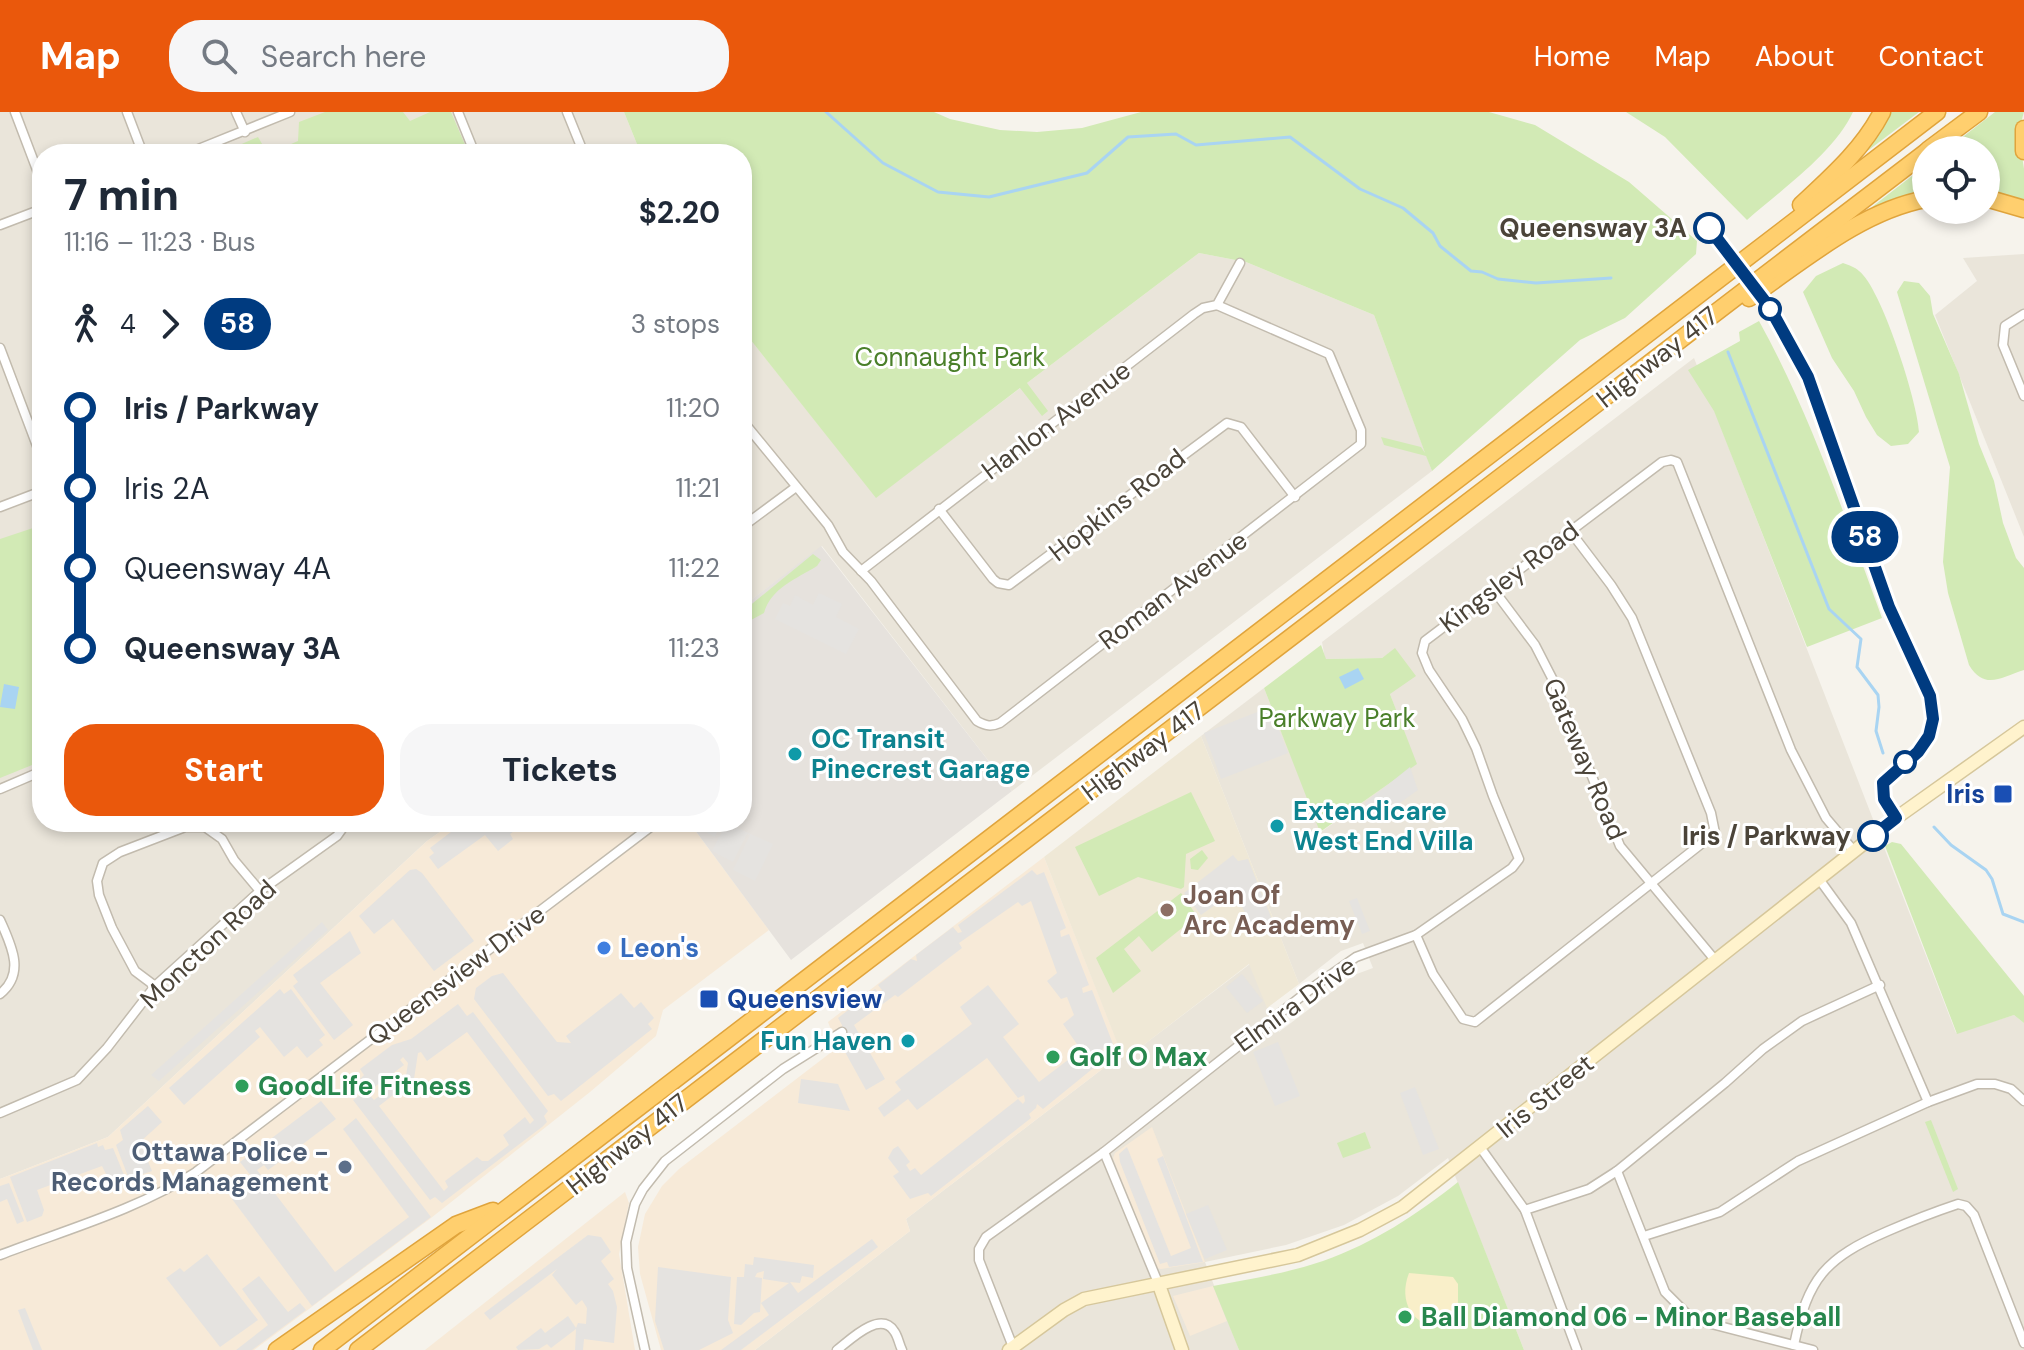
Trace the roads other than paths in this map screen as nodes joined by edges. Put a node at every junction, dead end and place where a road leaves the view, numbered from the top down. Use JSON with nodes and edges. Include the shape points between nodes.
{"nodes":[{"id":1,"x":15,"y":112,"type":"edge"},
{"id":2,"x":127,"y":112,"type":"edge"},
{"id":3,"x":236,"y":112,"type":"edge"},
{"id":4,"x":290,"y":112,"type":"edge"},
{"id":5,"x":458,"y":112,"type":"edge"},
{"id":6,"x":567,"y":112,"type":"edge"},
{"id":7,"x":1882,"y":112,"type":"edge"},
{"id":8,"x":1937,"y":112,"type":"edge"},
{"id":9,"x":1979,"y":112,"type":"edge"},
{"id":10,"x":2024,"y":129,"type":"edge"},
{"id":11,"x":245,"y":132,"type":"junction"},
{"id":12,"x":1947,"y":136,"type":"edge"},
{"id":13,"x":139,"y":144,"type":"edge"},
{"id":14,"x":213,"y":144,"type":"edge"},
{"id":15,"x":471,"y":144,"type":"edge"},
{"id":16,"x":580,"y":144,"type":"edge"},
{"id":17,"x":2024,"y":151,"type":"edge"},
{"id":18,"x":32,"y":157,"type":"edge"},
{"id":19,"x":1912,"y":163,"type":"edge"},
{"id":20,"x":1912,"y":202,"type":"edge"},
{"id":21,"x":2000,"y":202,"type":"edge"},
{"id":22,"x":2024,"y":209,"type":"edge"},
{"id":23,"x":32,"y":213,"type":"edge"},
{"id":24,"x":0,"y":225,"type":"edge"},
{"id":25,"x":1770,"y":239,"type":"junction"},
{"id":26,"x":1240,"y":263,"type":"dead end"},
{"id":27,"x":1788,"y":264,"type":"junction"},
{"id":28,"x":1217,"y":305,"type":"junction"},
{"id":29,"x":2024,"y":314,"type":"edge"},
{"id":30,"x":0,"y":348,"type":"edge"},
{"id":31,"x":2024,"y":396,"type":"edge"},
{"id":32,"x":752,"y":432,"type":"edge"},
{"id":33,"x":32,"y":433,"type":"edge"},
{"id":34,"x":796,"y":487,"type":"junction"},
{"id":35,"x":32,"y":495,"type":"edge"},
{"id":36,"x":1295,"y":497,"type":"junction"},
{"id":37,"x":0,"y":507,"type":"edge"},
{"id":38,"x":939,"y":509,"type":"junction"},
{"id":39,"x":752,"y":520,"type":"edge"},
{"id":40,"x":1570,"y":531,"type":"junction"},
{"id":41,"x":861,"y":571,"type":"junction"},
{"id":42,"x":1493,"y":589,"type":"junction"},
{"id":43,"x":2019,"y":730,"type":"edge"},
{"id":44,"x":32,"y":775,"type":"edge"},
{"id":45,"x":0,"y":789,"type":"edge"},
{"id":46,"x":172,"y":832,"type":"edge"},
{"id":47,"x":212,"y":832,"type":"edge"},
{"id":48,"x":336,"y":832,"type":"edge"},
{"id":49,"x":644,"y":832,"type":"edge"},
{"id":50,"x":1854,"y":851,"type":"junction"},
{"id":51,"x":1517,"y":861,"type":"joint"},
{"id":52,"x":1819,"y":879,"type":"junction"},
{"id":53,"x":1652,"y":885,"type":"junction"},
{"id":54,"x":260,"y":891,"type":"junction"},
{"id":55,"x":0,"y":920,"type":"edge"},
{"id":56,"x":1416,"y":935,"type":"junction"},
{"id":57,"x":1715,"y":960,"type":"junction"},
{"id":58,"x":1880,"y":985,"type":"junction"},
{"id":59,"x":155,"y":986,"type":"junction"},
{"id":60,"x":0,"y":994,"type":"edge"},
{"id":61,"x":842,"y":1032,"type":"dead end"},
{"id":62,"x":2024,"y":1101,"type":"edge"},
{"id":63,"x":1928,"y":1102,"type":"junction"},
{"id":64,"x":0,"y":1113,"type":"edge"},
{"id":65,"x":1480,"y":1147,"type":"junction"},
{"id":66,"x":1104,"y":1152,"type":"junction"},
{"id":67,"x":1617,"y":1171,"type":"junction"},
{"id":68,"x":510,"y":1205,"type":"junction"},
{"id":69,"x":1525,"y":1210,"type":"junction"},
{"id":70,"x":1644,"y":1236,"type":"junction"},
{"id":71,"x":493,"y":1248,"type":"junction"},
{"id":72,"x":0,"y":1255,"type":"edge"},
{"id":73,"x":1159,"y":1285,"type":"junction"},
{"id":74,"x":2024,"y":1343,"type":"edge"},
{"id":75,"x":1794,"y":1345,"type":"junction"},
{"id":76,"x":1011,"y":1348,"type":"edge"},
{"id":77,"x":277,"y":1350,"type":"edge"},
{"id":78,"x":322,"y":1350,"type":"edge"},
{"id":79,"x":358,"y":1350,"type":"edge"},
{"id":80,"x":376,"y":1350,"type":"edge"},
{"id":81,"x":645,"y":1350,"type":"edge"},
{"id":82,"x":837,"y":1350,"type":"edge"},
{"id":83,"x":902,"y":1350,"type":"edge"},
{"id":84,"x":1182,"y":1350,"type":"edge"},
{"id":85,"x":1577,"y":1350,"type":"edge"},
{"id":86,"x":1813,"y":1350,"type":"edge"}],
"edges":[{"from":1,"to":18,"type":"street"},
{"from":2,"to":13,"type":"street"},
{"from":3,"to":11,"type":"street"},
{"from":4,"to":11,"type":"street"},
{"from":5,"to":15,"type":"street"},
{"from":6,"to":16,"type":"street"},
{"from":7,"to":25,"type":"highway","via":[[1852,155]]},
{"from":8,"to":25,"type":"highway"},
{"from":9,"to":12,"type":"highway"},
{"from":10,"to":17,"type":"highway"},
{"from":11,"to":14,"type":"street"},
{"from":19,"to":27,"type":"highway"},
{"from":20,"to":27,"type":"highway"},
{"from":21,"to":22,"type":"highway"},
{"from":23,"to":24,"type":"street"},
{"from":25,"to":68,"type":"highway"},
{"from":26,"to":28,"type":"street"},
{"from":27,"to":71,"type":"highway","name":"Highway 417"},
{"from":28,"to":36,"type":"street","name":"Roman Avenue","via":[[1329,354],[1363,440]]},
{"from":28,"to":38,"type":"street","name":"Hanlon Avenue","via":[[1194,314]]},
{"from":29,"to":31,"type":"street","via":[[2005,326],[2003,345]]},
{"from":30,"to":33,"type":"street"},
{"from":32,"to":34,"type":"street"},
{"from":34,"to":39,"type":"street"},
{"from":34,"to":41,"type":"street"},
{"from":35,"to":37,"type":"street"},
{"from":36,"to":38,"type":"street","name":"Hopkins Road","via":[[1241,427],[1227,423],[1009,585],[993,579]]},
{"from":36,"to":41,"type":"street","name":"Roman Avenue","via":[[1000,723],[985,726]]},
{"from":38,"to":41,"type":"street","name":"Hanlon Avenue"},
{"from":40,"to":42,"type":"street","name":"Kingsley Road"},
{"from":40,"to":50,"type":"street","name":"Kingsley Road","via":[[1662,462],[1675,462],[1791,750],[1826,818]]},
{"from":40,"to":53,"type":"street","via":[[1632,618],[1716,826],[1715,833]]},
{"from":42,"to":51,"type":"street","name":"Kingsley Road","via":[[1425,641],[1422,653],[1476,748],[1517,849]]},
{"from":42,"to":53,"type":"street","name":"Gateway Road","via":[[1535,645],[1614,834]]},
{"from":43,"to":50,"type":"street","name":"Iris Street"},
{"from":44,"to":45,"type":"street"},
{"from":46,"to":59,"type":"street","via":[[103,863],[97,881],[112,928],[135,971]]},
{"from":47,"to":54,"type":"street"},
{"from":48,"to":54,"type":"street","name":"Moncton Road"},
{"from":49,"to":72,"type":"street","name":"Queensview Drive","via":[[196,1172],[113,1212]]},
{"from":50,"to":52,"type":"street","name":"Iris Street"},
{"from":51,"to":56,"type":"street","name":"Elmira Drive"},
{"from":52,"to":57,"type":"street","name":"Iris Street"},
{"from":52,"to":58,"type":"street","via":[[1851,923]]},
{"from":53,"to":56,"type":"street","via":[[1475,1022],[1463,1019],[1440,986]]},
{"from":53,"to":57,"type":"street","name":"Gateway Road"},
{"from":54,"to":59,"type":"street","name":"Moncton Road"},
{"from":55,"to":60,"type":"street","via":[[14,951],[15,971]]},
{"from":56,"to":66,"type":"street","name":"Elmira Drive","via":[[1356,957]]},
{"from":57,"to":65,"type":"street","name":"Iris Street"},
{"from":58,"to":63,"type":"street"},
{"from":58,"to":67,"type":"street","via":[[1802,1021]]},
{"from":59,"to":64,"type":"street","name":"Moncton Road","via":[[77,1080]]},
{"from":61,"to":81,"type":"street","via":[[772,1077],[665,1161],[643,1189],[629,1226],[626,1256]]},
{"from":62,"to":63,"type":"street","via":[[2011,1089],[1977,1084]]},
{"from":63,"to":70,"type":"street","via":[[1798,1161],[1720,1212]]},
{"from":65,"to":69,"type":"street"},
{"from":65,"to":73,"type":"street","name":"Iris Street","via":[[1403,1207],[1360,1230],[1298,1255]]},
{"from":66,"to":73,"type":"street"},
{"from":66,"to":76,"type":"street","name":"Elmira Drive","via":[[1001,1225],[979,1249]]},
{"from":67,"to":69,"type":"street","via":[[1589,1189]]},
{"from":67,"to":70,"type":"street"},
{"from":68,"to":77,"type":"highway","via":[[456,1225]]},
{"from":68,"to":78,"type":"highway"},
{"from":69,"to":85,"type":"street"},
{"from":70,"to":75,"type":"street","via":[[1665,1292],[1692,1319]]},
{"from":71,"to":79,"type":"highway","name":"Highway 417"},
{"from":71,"to":80,"type":"highway"},
{"from":73,"to":76,"type":"street","name":"Iris Street","via":[[1084,1299]]},
{"from":73,"to":84,"type":"street"},
{"from":74,"to":75,"type":"street","via":[[1974,1215],[1958,1204],[1852,1247],[1831,1262],[1809,1293]]},
{"from":75,"to":86,"type":"street"},
{"from":82,"to":83,"type":"street","via":[[876,1324],[894,1331]]}]}
